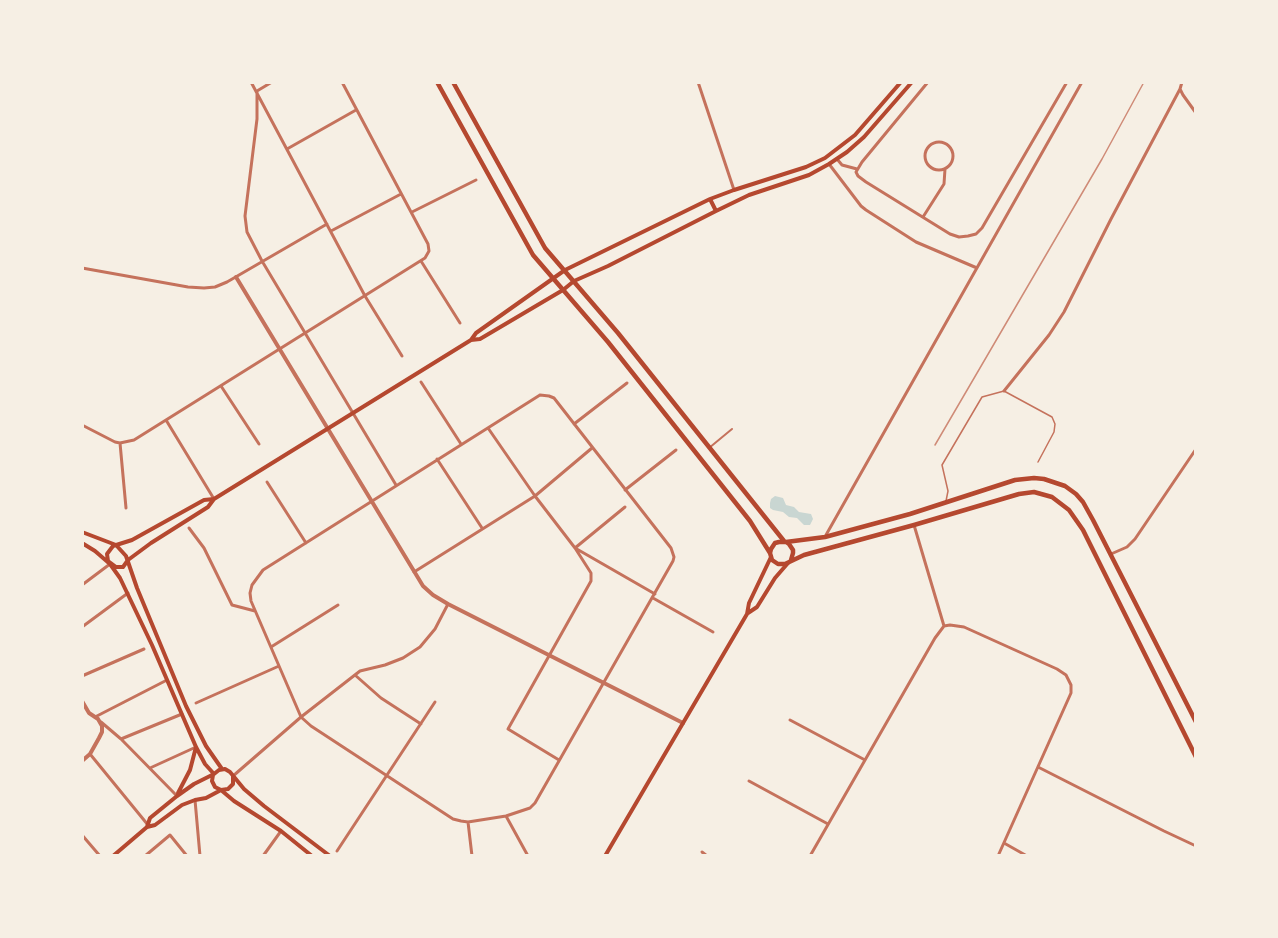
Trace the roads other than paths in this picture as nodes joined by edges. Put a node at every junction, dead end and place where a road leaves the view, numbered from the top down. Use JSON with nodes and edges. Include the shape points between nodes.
{"nodes":[{"id":1,"x":251,"y":82,"type":"edge"},
{"id":2,"x":273,"y":82,"type":"edge"},
{"id":3,"x":342,"y":82,"type":"edge"},
{"id":4,"x":437,"y":82,"type":"edge"},
{"id":5,"x":453,"y":82,"type":"edge"},
{"id":6,"x":698,"y":82,"type":"edge"},
{"id":7,"x":901,"y":82,"type":"edge"},
{"id":8,"x":912,"y":82,"type":"edge"},
{"id":9,"x":928,"y":82,"type":"edge"},
{"id":10,"x":1067,"y":82,"type":"edge"},
{"id":11,"x":1082,"y":82,"type":"edge"},
{"id":12,"x":1182,"y":82,"type":"edge"},
{"id":13,"x":1180,"y":89,"type":"junction"},
{"id":14,"x":257,"y":92,"type":"junction"},
{"id":15,"x":357,"y":110,"type":"junction"},
{"id":16,"x":1196,"y":113,"type":"edge"},
{"id":17,"x":287,"y":149,"type":"junction"},
{"id":18,"x":833,"y":153,"type":"junction"},
{"id":19,"x":837,"y":159,"type":"junction"},
{"id":20,"x":829,"y":164,"type":"junction"},
{"id":21,"x":857,"y":169,"type":"junction"},
{"id":22,"x":945,"y":169,"type":"junction"},
{"id":23,"x":476,"y":180,"type":"dead end"},
{"id":24,"x":734,"y":190,"type":"junction"},
{"id":25,"x":402,"y":194,"type":"junction"},
{"id":26,"x":710,"y":199,"type":"junction"},
{"id":27,"x":716,"y":211,"type":"junction"},
{"id":28,"x":412,"y":212,"type":"junction"},
{"id":29,"x":923,"y":217,"type":"junction"},
{"id":30,"x":327,"y":224,"type":"junction"},
{"id":31,"x":331,"y":231,"type":"junction"},
{"id":32,"x":262,"y":261,"type":"junction"},
{"id":33,"x":421,"y":261,"type":"junction"},
{"id":34,"x":82,"y":268,"type":"edge"},
{"id":35,"x":977,"y":268,"type":"junction"},
{"id":36,"x":565,"y":270,"type":"junction"},
{"id":37,"x":236,"y":277,"type":"junction"},
{"id":38,"x":554,"y":279,"type":"junction"},
{"id":39,"x":574,"y":281,"type":"junction"},
{"id":40,"x":563,"y":290,"type":"junction"},
{"id":41,"x":365,"y":296,"type":"junction"},
{"id":42,"x":460,"y":323,"type":"dead end"},
{"id":43,"x":306,"y":333,"type":"junction"},
{"id":44,"x":471,"y":340,"type":"junction"},
{"id":45,"x":281,"y":349,"type":"junction"},
{"id":46,"x":402,"y":356,"type":"dead end"},
{"id":47,"x":421,"y":382,"type":"dead end"},
{"id":48,"x":627,"y":383,"type":"dead end"},
{"id":49,"x":222,"y":386,"type":"junction"},
{"id":50,"x":1004,"y":391,"type":"junction"},
{"id":51,"x":354,"y":412,"type":"junction"},
{"id":52,"x":166,"y":420,"type":"junction"},
{"id":53,"x":574,"y":424,"type":"junction"},
{"id":54,"x":82,"y":425,"type":"edge"},
{"id":55,"x":488,"y":427,"type":"junction"},
{"id":56,"x":328,"y":428,"type":"junction"},
{"id":57,"x":732,"y":429,"type":"dead end"},
{"id":58,"x":120,"y":443,"type":"junction"},
{"id":59,"x":259,"y":444,"type":"dead end"},
{"id":60,"x":461,"y":444,"type":"junction"},
{"id":61,"x":592,"y":448,"type":"junction"},
{"id":62,"x":710,"y":448,"type":"junction"},
{"id":63,"x":1196,"y":448,"type":"edge"},
{"id":64,"x":676,"y":450,"type":"dead end"},
{"id":65,"x":437,"y":459,"type":"junction"},
{"id":66,"x":1038,"y":462,"type":"dead end"},
{"id":67,"x":267,"y":482,"type":"dead end"},
{"id":68,"x":396,"y":485,"type":"junction"},
{"id":69,"x":625,"y":490,"type":"junction"},
{"id":70,"x":535,"y":496,"type":"junction"},
{"id":71,"x":214,"y":499,"type":"junction"},
{"id":72,"x":372,"y":501,"type":"junction"},
{"id":73,"x":946,"y":502,"type":"junction"},
{"id":74,"x":625,"y":507,"type":"dead end"},
{"id":75,"x":126,"y":508,"type":"dead end"},
{"id":76,"x":910,"y":514,"type":"junction"},
{"id":77,"x":914,"y":525,"type":"junction"},
{"id":78,"x":189,"y":528,"type":"dead end"},
{"id":79,"x":482,"y":529,"type":"junction"},
{"id":80,"x":82,"y":532,"type":"edge"},
{"id":81,"x":825,"y":537,"type":"junction"},
{"id":82,"x":785,"y":542,"type":"junction"},
{"id":83,"x":82,"y":543,"type":"edge"},
{"id":84,"x":306,"y":543,"type":"junction"},
{"id":85,"x":116,"y":545,"type":"junction"},
{"id":86,"x":575,"y":549,"type":"junction"},
{"id":87,"x":1111,"y":554,"type":"junction"},
{"id":88,"x":771,"y":555,"type":"junction"},
{"id":89,"x":128,"y":560,"type":"junction"},
{"id":90,"x":790,"y":561,"type":"junction"},
{"id":91,"x":110,"y":564,"type":"junction"},
{"id":92,"x":414,"y":572,"type":"junction"},
{"id":93,"x":82,"y":585,"type":"edge"},
{"id":94,"x":128,"y":593,"type":"junction"},
{"id":95,"x":654,"y":596,"type":"junction"},
{"id":96,"x":448,"y":604,"type":"junction"},
{"id":97,"x":338,"y":605,"type":"dead end"},
{"id":98,"x":255,"y":611,"type":"junction"},
{"id":99,"x":747,"y":614,"type":"junction"},
{"id":100,"x":944,"y":626,"type":"junction"},
{"id":101,"x":82,"y":627,"type":"edge"},
{"id":102,"x":713,"y":632,"type":"dead end"},
{"id":103,"x":271,"y":647,"type":"junction"},
{"id":104,"x":144,"y":649,"type":"dead end"},
{"id":105,"x":549,"y":656,"type":"junction"},
{"id":106,"x":279,"y":666,"type":"junction"},
{"id":107,"x":355,"y":675,"type":"junction"},
{"id":108,"x":82,"y":676,"type":"edge"},
{"id":109,"x":167,"y":680,"type":"junction"},
{"id":110,"x":604,"y":684,"type":"junction"},
{"id":111,"x":82,"y":701,"type":"edge"},
{"id":112,"x":435,"y":702,"type":"dead end"},
{"id":113,"x":196,"y":703,"type":"dead end"},
{"id":114,"x":182,"y":714,"type":"junction"},
{"id":115,"x":95,"y":717,"type":"junction"},
{"id":116,"x":301,"y":717,"type":"junction"},
{"id":117,"x":790,"y":720,"type":"dead end"},
{"id":118,"x":101,"y":722,"type":"junction"},
{"id":119,"x":1196,"y":722,"type":"edge"},
{"id":120,"x":683,"y":723,"type":"junction"},
{"id":121,"x":421,"y":724,"type":"junction"},
{"id":122,"x":121,"y":739,"type":"junction"},
{"id":123,"x":196,"y":747,"type":"junction"},
{"id":124,"x":90,"y":754,"type":"junction"},
{"id":125,"x":1196,"y":757,"type":"edge"},
{"id":126,"x":560,"y":760,"type":"junction"},
{"id":127,"x":865,"y":760,"type":"junction"},
{"id":128,"x":82,"y":761,"type":"edge"},
{"id":129,"x":1038,"y":766,"type":"junction"},
{"id":130,"x":150,"y":768,"type":"junction"},
{"id":131,"x":222,"y":769,"type":"junction"},
{"id":132,"x":213,"y":774,"type":"junction"},
{"id":133,"x":387,"y":775,"type":"junction"},
{"id":134,"x":233,"y":776,"type":"junction"},
{"id":135,"x":749,"y":781,"type":"dead end"},
{"id":136,"x":221,"y":790,"type":"junction"},
{"id":137,"x":177,"y":796,"type":"junction"},
{"id":138,"x":195,"y":800,"type":"junction"},
{"id":139,"x":506,"y":816,"type":"junction"},
{"id":140,"x":468,"y":822,"type":"junction"},
{"id":141,"x":828,"y":824,"type":"junction"},
{"id":142,"x":148,"y":826,"type":"junction"},
{"id":143,"x":281,"y":831,"type":"junction"},
{"id":144,"x":82,"y":836,"type":"edge"},
{"id":145,"x":1004,"y":843,"type":"junction"},
{"id":146,"x":1196,"y":846,"type":"edge"},
{"id":147,"x":337,"y":851,"type":"dead end"},
{"id":148,"x":702,"y":852,"type":"dead end"},
{"id":149,"x":100,"y":855,"type":"edge"},
{"id":150,"x":113,"y":855,"type":"edge"},
{"id":151,"x":144,"y":855,"type":"edge"},
{"id":152,"x":187,"y":855,"type":"edge"},
{"id":153,"x":200,"y":855,"type":"edge"},
{"id":154,"x":263,"y":855,"type":"edge"},
{"id":155,"x":312,"y":855,"type":"edge"},
{"id":156,"x":330,"y":855,"type":"edge"},
{"id":157,"x":472,"y":855,"type":"edge"},
{"id":158,"x":528,"y":855,"type":"edge"},
{"id":159,"x":606,"y":855,"type":"edge"},
{"id":160,"x":707,"y":855,"type":"edge"},
{"id":161,"x":810,"y":855,"type":"edge"},
{"id":162,"x":998,"y":855,"type":"edge"},
{"id":163,"x":1027,"y":855,"type":"edge"}],
"edges":[{"from":1,"to":14,"type":"street"},
{"from":2,"to":14,"type":"street"},
{"from":3,"to":15,"type":"street"},
{"from":4,"to":38,"type":"main road","via":[[533,255]]},
{"from":5,"to":36,"type":"main road","via":[[545,248]]},
{"from":6,"to":24,"type":"street"},
{"from":7,"to":18,"type":"main road","via":[[855,135]]},
{"from":8,"to":19,"type":"main road","via":[[864,137]]},
{"from":9,"to":21,"type":"street"},
{"from":10,"to":29,"type":"street","via":[[976,234],[959,237]]},
{"from":11,"to":35,"type":"street"},
{"from":12,"to":13,"type":"street"},
{"from":13,"to":16,"type":"street"},
{"from":13,"to":50,"type":"street","via":[[1064,312]]},
{"from":14,"to":17,"type":"street"},
{"from":14,"to":32,"type":"street","via":[[245,222]]},
{"from":15,"to":17,"type":"street"},
{"from":15,"to":25,"type":"street"},
{"from":17,"to":30,"type":"street"},
{"from":18,"to":19,"type":"main road"},
{"from":18,"to":24,"type":"main road","via":[[806,167]]},
{"from":19,"to":20,"type":"main road"},
{"from":19,"to":21,"type":"street","via":[[842,165]]},
{"from":20,"to":27,"type":"main road"},
{"from":20,"to":35,"type":"street","via":[[872,215],[916,242]]},
{"from":21,"to":29,"type":"street","via":[[860,178]]},
{"from":22,"to":22,"type":"street","via":[[954,158],[952,148],[945,142],[935,142],[927,147],[926,161],[936,170]]},
{"from":22,"to":29,"type":"street","via":[[944,184]]},
{"from":23,"to":28,"type":"street"},
{"from":24,"to":26,"type":"main road"},
{"from":25,"to":28,"type":"street"},
{"from":25,"to":31,"type":"street"},
{"from":26,"to":27,"type":"main road"},
{"from":26,"to":36,"type":"main road"},
{"from":27,"to":39,"type":"main road"},
{"from":28,"to":33,"type":"street","via":[[429,248]]},
{"from":30,"to":31,"type":"street"},
{"from":30,"to":32,"type":"street"},
{"from":31,"to":41,"type":"street"},
{"from":32,"to":37,"type":"street"},
{"from":32,"to":43,"type":"street"},
{"from":33,"to":41,"type":"street"},
{"from":33,"to":42,"type":"street"},
{"from":34,"to":37,"type":"street","via":[[197,288],[215,287]]},
{"from":35,"to":81,"type":"street"},
{"from":36,"to":38,"type":"main road"},
{"from":36,"to":39,"type":"main road"},
{"from":37,"to":45,"type":"street"},
{"from":38,"to":40,"type":"main road"},
{"from":38,"to":44,"type":"main road"},
{"from":39,"to":40,"type":"main road"},
{"from":39,"to":62,"type":"main road"},
{"from":40,"to":44,"type":"main road","via":[[480,339]]},
{"from":40,"to":88,"type":"main road","via":[[750,521]]},
{"from":41,"to":43,"type":"street"},
{"from":41,"to":46,"type":"street"},
{"from":43,"to":45,"type":"street"},
{"from":43,"to":51,"type":"street"},
{"from":44,"to":51,"type":"main road"},
{"from":45,"to":49,"type":"street"},
{"from":45,"to":56,"type":"street"},
{"from":47,"to":60,"type":"street"},
{"from":48,"to":53,"type":"street"},
{"from":49,"to":52,"type":"street"},
{"from":49,"to":59,"type":"street"},
{"from":50,"to":66,"type":"lane","via":[[1052,417],[1054,432]]},
{"from":50,"to":73,"type":"lane","via":[[982,397],[942,465],[948,491]]},
{"from":51,"to":56,"type":"main road"},
{"from":51,"to":68,"type":"street"},
{"from":52,"to":58,"type":"street","via":[[134,440]]},
{"from":52,"to":71,"type":"street"},
{"from":53,"to":55,"type":"street","via":[[554,398],[545,394]]},
{"from":53,"to":61,"type":"street"},
{"from":54,"to":58,"type":"street"},
{"from":55,"to":60,"type":"street"},
{"from":55,"to":70,"type":"street"},
{"from":56,"to":71,"type":"main road"},
{"from":56,"to":72,"type":"street"},
{"from":57,"to":62,"type":"street"},
{"from":58,"to":75,"type":"street"},
{"from":60,"to":65,"type":"street"},
{"from":61,"to":69,"type":"street"},
{"from":61,"to":70,"type":"street"},
{"from":62,"to":82,"type":"main road"},
{"from":63,"to":87,"type":"street","via":[[1131,544]]},
{"from":64,"to":69,"type":"street"},
{"from":65,"to":68,"type":"street"},
{"from":65,"to":79,"type":"street"},
{"from":67,"to":84,"type":"street"},
{"from":68,"to":72,"type":"street"},
{"from":69,"to":95,"type":"street","via":[[673,552],[672,565]]},
{"from":70,"to":79,"type":"street"},
{"from":70,"to":86,"type":"street"},
{"from":71,"to":85,"type":"main road","via":[[204,500]]},
{"from":71,"to":89,"type":"main road","via":[[208,507]]},
{"from":72,"to":84,"type":"street"},
{"from":72,"to":92,"type":"street"},
{"from":73,"to":76,"type":"main road"},
{"from":73,"to":87,"type":"main road","via":[[1015,480],[1053,482],[1065,486],[1083,502]]},
{"from":74,"to":86,"type":"street"},
{"from":76,"to":77,"type":"main road"},
{"from":76,"to":81,"type":"main road"},
{"from":77,"to":90,"type":"main road"},
{"from":77,"to":100,"type":"street"},
{"from":77,"to":125,"type":"main road","via":[[1019,494],[1045,494],[1061,503],[1083,530]]},
{"from":78,"to":98,"type":"street","via":[[204,548],[232,605]]},
{"from":79,"to":92,"type":"street"},
{"from":80,"to":85,"type":"main road"},
{"from":81,"to":82,"type":"main road"},
{"from":82,"to":88,"type":"main road","via":[[775,543]]},
{"from":82,"to":90,"type":"main road","via":[[794,553]]},
{"from":83,"to":91,"type":"main road"},
{"from":84,"to":98,"type":"street","via":[[263,570],[250,593]]},
{"from":85,"to":89,"type":"main road"},
{"from":85,"to":91,"type":"main road","via":[[108,551]]},
{"from":86,"to":95,"type":"street"},
{"from":86,"to":105,"type":"street","via":[[591,573],[591,581]]},
{"from":87,"to":119,"type":"main road"},
{"from":88,"to":90,"type":"main road","via":[[778,564]]},
{"from":88,"to":99,"type":"main road"},
{"from":89,"to":91,"type":"main road","via":[[119,568]]},
{"from":89,"to":131,"type":"main road","via":[[186,706]]},
{"from":90,"to":99,"type":"main road","via":[[757,607]]},
{"from":91,"to":93,"type":"street"},
{"from":91,"to":94,"type":"main road"},
{"from":92,"to":96,"type":"street","via":[[433,596]]},
{"from":94,"to":101,"type":"street"},
{"from":94,"to":109,"type":"main road"},
{"from":95,"to":102,"type":"street"},
{"from":95,"to":110,"type":"street"},
{"from":96,"to":105,"type":"street"},
{"from":96,"to":107,"type":"street","via":[[420,647],[403,658]]},
{"from":97,"to":103,"type":"street"},
{"from":98,"to":103,"type":"street"},
{"from":99,"to":120,"type":"main road"},
{"from":100,"to":127,"type":"street"},
{"from":100,"to":129,"type":"street","via":[[964,627],[1068,677],[1071,693]]},
{"from":103,"to":106,"type":"street"},
{"from":104,"to":108,"type":"street"},
{"from":105,"to":110,"type":"street"},
{"from":105,"to":126,"type":"street","via":[[508,729]]},
{"from":106,"to":113,"type":"street"},
{"from":106,"to":116,"type":"street"},
{"from":107,"to":116,"type":"street"},
{"from":107,"to":121,"type":"street"},
{"from":109,"to":114,"type":"main road"},
{"from":109,"to":115,"type":"street"},
{"from":110,"to":120,"type":"street"},
{"from":110,"to":126,"type":"street"},
{"from":111,"to":115,"type":"street"},
{"from":112,"to":121,"type":"street"},
{"from":114,"to":122,"type":"street"},
{"from":114,"to":123,"type":"main road"},
{"from":115,"to":118,"type":"street"},
{"from":116,"to":133,"type":"street"},
{"from":116,"to":134,"type":"street"},
{"from":117,"to":127,"type":"street"},
{"from":118,"to":122,"type":"street"},
{"from":118,"to":124,"type":"street","via":[[102,732]]},
{"from":120,"to":159,"type":"main road"},
{"from":121,"to":133,"type":"street"},
{"from":122,"to":130,"type":"street"},
{"from":123,"to":130,"type":"street"},
{"from":123,"to":132,"type":"main road"},
{"from":123,"to":137,"type":"main road"},
{"from":124,"to":128,"type":"street"},
{"from":124,"to":142,"type":"street"},
{"from":126,"to":139,"type":"street","via":[[535,803]]},
{"from":127,"to":141,"type":"street"},
{"from":129,"to":145,"type":"street"},
{"from":129,"to":146,"type":"street"},
{"from":130,"to":137,"type":"street"},
{"from":131,"to":132,"type":"main road"},
{"from":131,"to":134,"type":"main road"},
{"from":132,"to":136,"type":"main road","via":[[213,784]]},
{"from":132,"to":137,"type":"main road"},
{"from":133,"to":140,"type":"street","via":[[453,819]]},
{"from":133,"to":147,"type":"street"},
{"from":134,"to":136,"type":"main road","via":[[231,787]]},
{"from":134,"to":156,"type":"main road","via":[[264,806]]},
{"from":135,"to":141,"type":"street"},
{"from":136,"to":138,"type":"main road"},
{"from":136,"to":143,"type":"main road"},
{"from":137,"to":142,"type":"main road","via":[[150,818]]},
{"from":138,"to":142,"type":"main road"},
{"from":138,"to":153,"type":"street"},
{"from":139,"to":140,"type":"street"},
{"from":139,"to":158,"type":"street"},
{"from":140,"to":157,"type":"street"},
{"from":141,"to":161,"type":"street"},
{"from":142,"to":150,"type":"main road"},
{"from":143,"to":154,"type":"street"},
{"from":143,"to":155,"type":"main road"},
{"from":144,"to":149,"type":"street"},
{"from":145,"to":162,"type":"street"},
{"from":145,"to":163,"type":"street"},
{"from":148,"to":160,"type":"street"},
{"from":151,"to":152,"type":"street","via":[[170,835]]}]}
